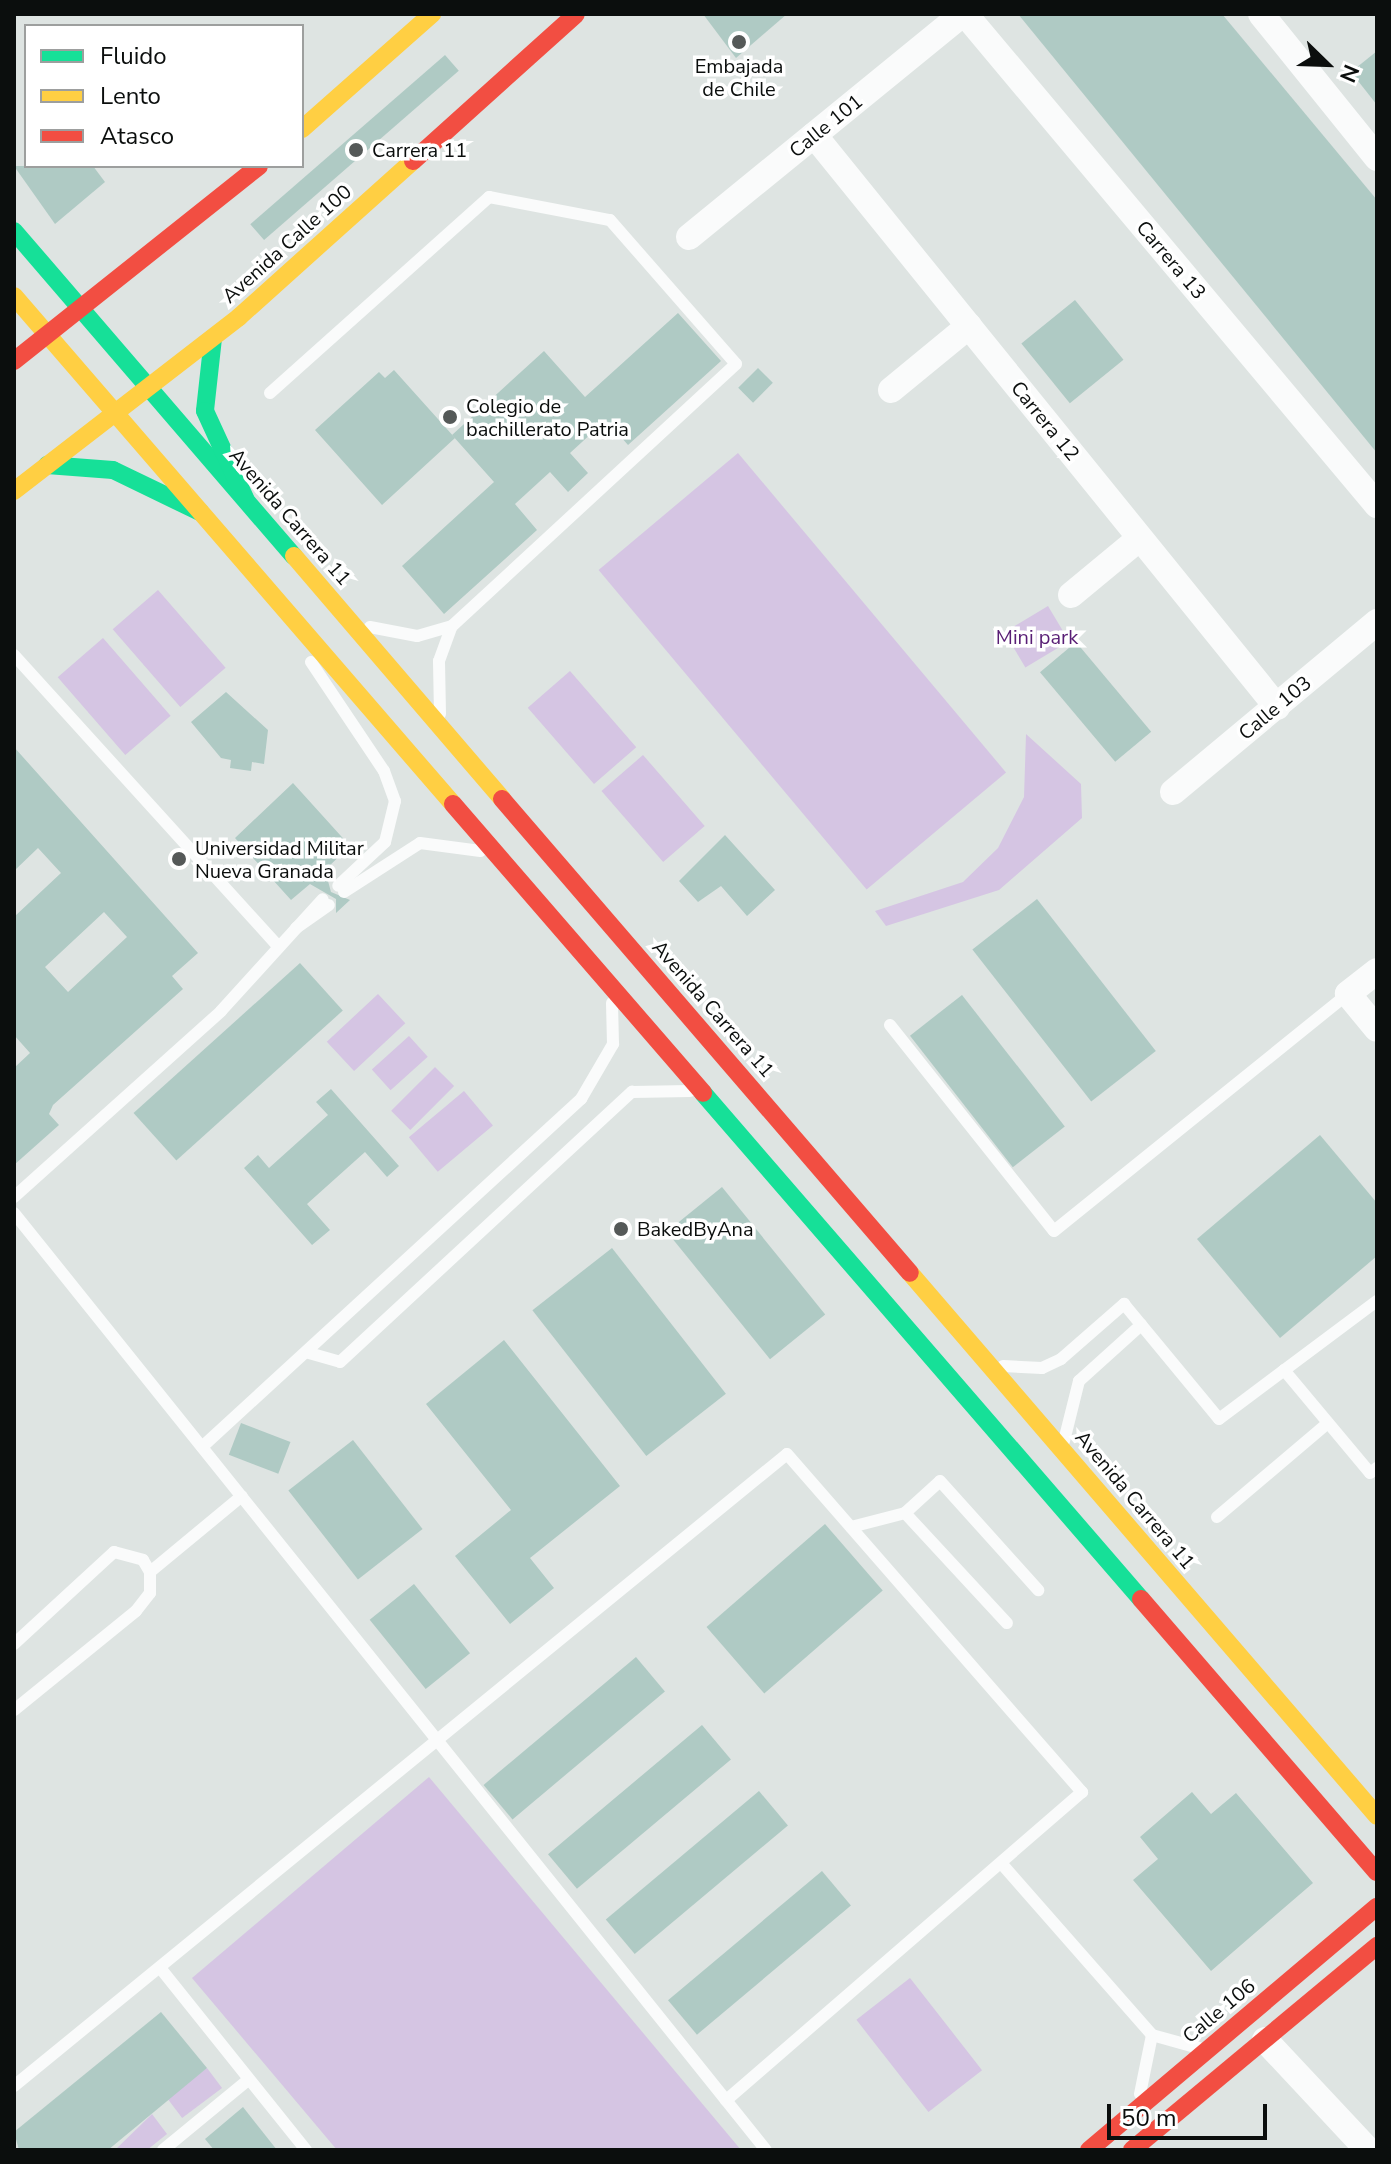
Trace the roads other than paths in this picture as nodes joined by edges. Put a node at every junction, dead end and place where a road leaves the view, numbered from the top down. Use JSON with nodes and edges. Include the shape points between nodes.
{"nodes":[{"id":1,"x":432,"y":14,"type":"edge"},
{"id":2,"x":576,"y":14,"type":"edge"},
{"id":3,"x":964,"y":14,"type":"edge"},
{"id":4,"x":1261,"y":14,"type":"edge"},
{"id":5,"x":304,"y":127,"type":"edge"},
{"id":6,"x":814,"y":135,"type":"junction"},
{"id":7,"x":1377,"y":158,"type":"edge"},
{"id":8,"x":256,"y":168,"type":"edge"},
{"id":9,"x":14,"y":231,"type":"edge"},
{"id":10,"x":689,"y":237,"type":"dead end"},
{"id":11,"x":14,"y":296,"type":"edge"},
{"id":12,"x":80,"y":308,"type":"junction"},
{"id":13,"x":969,"y":326,"type":"junction"},
{"id":14,"x":47,"y":334,"type":"junction"},
{"id":15,"x":213,"y":338,"type":"junction"},
{"id":16,"x":14,"y":361,"type":"edge"},
{"id":17,"x":149,"y":388,"type":"junction"},
{"id":18,"x":891,"y":390,"type":"dead end"},
{"id":19,"x":270,"y":393,"type":"dead end"},
{"id":20,"x":116,"y":413,"type":"junction"},
{"id":21,"x":47,"y":465,"type":"junction"},
{"id":22,"x":14,"y":491,"type":"edge"},
{"id":23,"x":245,"y":498,"type":"junction"},
{"id":24,"x":1377,"y":505,"type":"edge"},
{"id":25,"x":200,"y":512,"type":"junction"},
{"id":26,"x":1140,"y":538,"type":"junction"},
{"id":27,"x":1071,"y":595,"type":"dead end"},
{"id":28,"x":277,"y":600,"type":"junction"},
{"id":29,"x":349,"y":619,"type":"junction"},
{"id":30,"x":1377,"y":622,"type":"edge"},
{"id":31,"x":452,"y":626,"type":"junction"},
{"id":32,"x":14,"y":655,"type":"edge"},
{"id":33,"x":1277,"y":707,"type":"junction"},
{"id":34,"x":441,"y":725,"type":"junction"},
{"id":35,"x":1173,"y":792,"type":"dead end"},
{"id":36,"x":495,"y":855,"type":"junction"},
{"id":37,"x":326,"y":902,"type":"dead end"},
{"id":38,"x":277,"y":945,"type":"junction"},
{"id":39,"x":1377,"y":971,"type":"edge"},
{"id":40,"x":607,"y":980,"type":"junction"},
{"id":41,"x":1348,"y":994,"type":"junction"},
{"id":42,"x":890,"y":1025,"type":"dead end"},
{"id":43,"x":1377,"y":1029,"type":"edge"},
{"id":44,"x":713,"y":1101,"type":"junction"},
{"id":45,"x":14,"y":1197,"type":"edge"},
{"id":46,"x":14,"y":1213,"type":"edge"},
{"id":47,"x":1377,"y":1301,"type":"edge"},
{"id":48,"x":1141,"y":1325,"type":"junction"},
{"id":49,"x":309,"y":1353,"type":"junction"},
{"id":50,"x":981,"y":1357,"type":"junction"},
{"id":51,"x":1284,"y":1370,"type":"junction"},
{"id":52,"x":1328,"y":1423,"type":"junction"},
{"id":53,"x":202,"y":1447,"type":"junction"},
{"id":54,"x":1065,"y":1452,"type":"junction"},
{"id":55,"x":1377,"y":1468,"type":"edge"},
{"id":56,"x":242,"y":1496,"type":"junction"},
{"id":57,"x":905,"y":1513,"type":"junction"},
{"id":58,"x":1217,"y":1517,"type":"dead end"},
{"id":59,"x":851,"y":1527,"type":"junction"},
{"id":60,"x":150,"y":1572,"type":"junction"},
{"id":61,"x":1038,"y":1590,"type":"dead end"},
{"id":62,"x":1007,"y":1623,"type":"dead end"},
{"id":63,"x":14,"y":1644,"type":"edge"},
{"id":64,"x":14,"y":1710,"type":"edge"},
{"id":65,"x":435,"y":1738,"type":"junction"},
{"id":66,"x":1377,"y":1816,"type":"edge"},
{"id":67,"x":1344,"y":1832,"type":"junction"},
{"id":68,"x":1001,"y":1863,"type":"junction"},
{"id":69,"x":1377,"y":1872,"type":"edge"},
{"id":70,"x":1377,"y":1907,"type":"edge"},
{"id":71,"x":1351,"y":1928,"type":"junction"},
{"id":72,"x":1377,"y":1946,"type":"edge"},
{"id":73,"x":161,"y":1969,"type":"junction"},
{"id":74,"x":1377,"y":1972,"type":"edge"},
{"id":75,"x":1331,"y":1984,"type":"junction"},
{"id":76,"x":1152,"y":2035,"type":"junction"},
{"id":77,"x":1265,"y":2040,"type":"junction"},
{"id":78,"x":1207,"y":2051,"type":"junction"},
{"id":79,"x":248,"y":2080,"type":"junction"},
{"id":80,"x":14,"y":2086,"type":"edge"},
{"id":81,"x":726,"y":2100,"type":"junction"},
{"id":82,"x":1137,"y":2110,"type":"junction"},
{"id":83,"x":163,"y":2150,"type":"edge"},
{"id":84,"x":306,"y":2150,"type":"edge"},
{"id":85,"x":766,"y":2150,"type":"edge"},
{"id":86,"x":1089,"y":2150,"type":"edge"},
{"id":87,"x":1132,"y":2150,"type":"edge"},
{"id":88,"x":1368,"y":2150,"type":"edge"}],
"edges":[{"from":1,"to":5,"type":"main road"},
{"from":2,"to":15,"type":"main road","name":"Avenida Calle 100"},
{"from":3,"to":6,"type":"street","name":"Calle 101"},
{"from":3,"to":24,"type":"street","name":"Carrera 13"},
{"from":4,"to":7,"type":"street"},
{"from":6,"to":10,"type":"street","name":"Calle 101"},
{"from":6,"to":13,"type":"street","name":"Carrera 12"},
{"from":8,"to":12,"type":"main road"},
{"from":9,"to":12,"type":"main road","name":"Avenida Carrera 11"},
{"from":11,"to":14,"type":"main road"},
{"from":12,"to":14,"type":"main road"},
{"from":12,"to":17,"type":"main road","name":"Avenida Carrera 11"},
{"from":13,"to":18,"type":"street"},
{"from":13,"to":26,"type":"street","name":"Carrera 12"},
{"from":14,"to":16,"type":"main road"},
{"from":14,"to":20,"type":"main road"},
{"from":15,"to":17,"type":"main road","name":"Avenida Calle 100"},
{"from":15,"to":23,"type":"main road","via":[[205,411]]},
{"from":17,"to":20,"type":"main road","name":"Avenida Calle 100"},
{"from":17,"to":23,"type":"main road","name":"Avenida Carrera 11"},
{"from":19,"to":31,"type":"lane","via":[[489,197],[610,220],[736,364]]},
{"from":20,"to":21,"type":"main road","name":"Avenida Calle 100"},
{"from":20,"to":25,"type":"main road"},
{"from":21,"to":22,"type":"main road","name":"Avenida Calle 100"},
{"from":21,"to":25,"type":"main road","via":[[134,476]]},
{"from":23,"to":29,"type":"main road","name":"Avenida Carrera 11"},
{"from":25,"to":28,"type":"main road"},
{"from":26,"to":27,"type":"street"},
{"from":26,"to":33,"type":"street","name":"Carrera 12"},
{"from":28,"to":36,"type":"main road"},
{"from":28,"to":36,"type":"lane","via":[[336,708],[393,788],[396,810],[385,842],[341,889],[420,843]]},
{"from":29,"to":31,"type":"lane","via":[[405,636]]},
{"from":29,"to":34,"type":"main road","name":"Avenida Carrera 11"},
{"from":30,"to":33,"type":"street","name":"Calle 103"},
{"from":31,"to":34,"type":"lane","via":[[437,671]]},
{"from":32,"to":38,"type":"lane"},
{"from":33,"to":35,"type":"street","name":"Calle 103"},
{"from":34,"to":50,"type":"main road","name":"Avenida Carrera 11"},
{"from":36,"to":40,"type":"main road"},
{"from":37,"to":38,"type":"lane"},
{"from":38,"to":45,"type":"lane","via":[[221,1011]]},
{"from":39,"to":41,"type":"street"},
{"from":40,"to":44,"type":"main road"},
{"from":40,"to":49,"type":"lane","via":[[613,1044],[581,1099],[350,1306]]},
{"from":41,"to":42,"type":"lane","via":[[1054,1231]]},
{"from":41,"to":43,"type":"street"},
{"from":44,"to":49,"type":"lane","via":[[671,1089],[632,1092],[340,1362]]},
{"from":44,"to":67,"type":"main road"},
{"from":46,"to":53,"type":"lane"},
{"from":47,"to":51,"type":"lane"},
{"from":48,"to":50,"type":"lane","via":[[1124,1304],[1042,1368],[1021,1370]]},
{"from":48,"to":51,"type":"lane","via":[[1219,1419]]},
{"from":48,"to":54,"type":"lane","via":[[1079,1381],[1064,1418]]},
{"from":49,"to":53,"type":"lane"},
{"from":50,"to":54,"type":"main road","name":"Avenida Carrera 11"},
{"from":51,"to":52,"type":"lane"},
{"from":52,"to":55,"type":"lane","via":[[1370,1473]]},
{"from":52,"to":58,"type":"lane"},
{"from":53,"to":56,"type":"lane"},
{"from":54,"to":66,"type":"main road","name":"Avenida Carrera 11"},
{"from":56,"to":60,"type":"lane"},
{"from":56,"to":65,"type":"lane"},
{"from":57,"to":59,"type":"lane"},
{"from":57,"to":61,"type":"lane","via":[[940,1481]]},
{"from":57,"to":62,"type":"lane"},
{"from":59,"to":65,"type":"lane","via":[[787,1454]]},
{"from":59,"to":68,"type":"lane","via":[[1082,1792]]},
{"from":60,"to":63,"type":"lane","via":[[143,1560],[114,1552]]},
{"from":60,"to":64,"type":"lane","via":[[150,1593],[136,1611]]},
{"from":65,"to":73,"type":"lane"},
{"from":65,"to":81,"type":"lane"},
{"from":67,"to":69,"type":"main road"},
{"from":67,"to":71,"type":"main road","via":[[1357,1889]]},
{"from":68,"to":76,"type":"lane"},
{"from":68,"to":81,"type":"lane"},
{"from":70,"to":71,"type":"main road","name":"Calle 106"},
{"from":71,"to":78,"type":"main road","name":"Calle 106"},
{"from":72,"to":75,"type":"main road"},
{"from":73,"to":79,"type":"lane"},
{"from":73,"to":80,"type":"lane"},
{"from":74,"to":75,"type":"main road"},
{"from":75,"to":77,"type":"main road"},
{"from":76,"to":78,"type":"lane"},
{"from":76,"to":82,"type":"lane"},
{"from":77,"to":87,"type":"main road"},
{"from":77,"to":88,"type":"street"},
{"from":78,"to":82,"type":"main road","name":"Calle 106"},
{"from":79,"to":83,"type":"lane"},
{"from":79,"to":84,"type":"lane"},
{"from":81,"to":85,"type":"lane"},
{"from":82,"to":86,"type":"main road","name":"Calle 106"}]}
